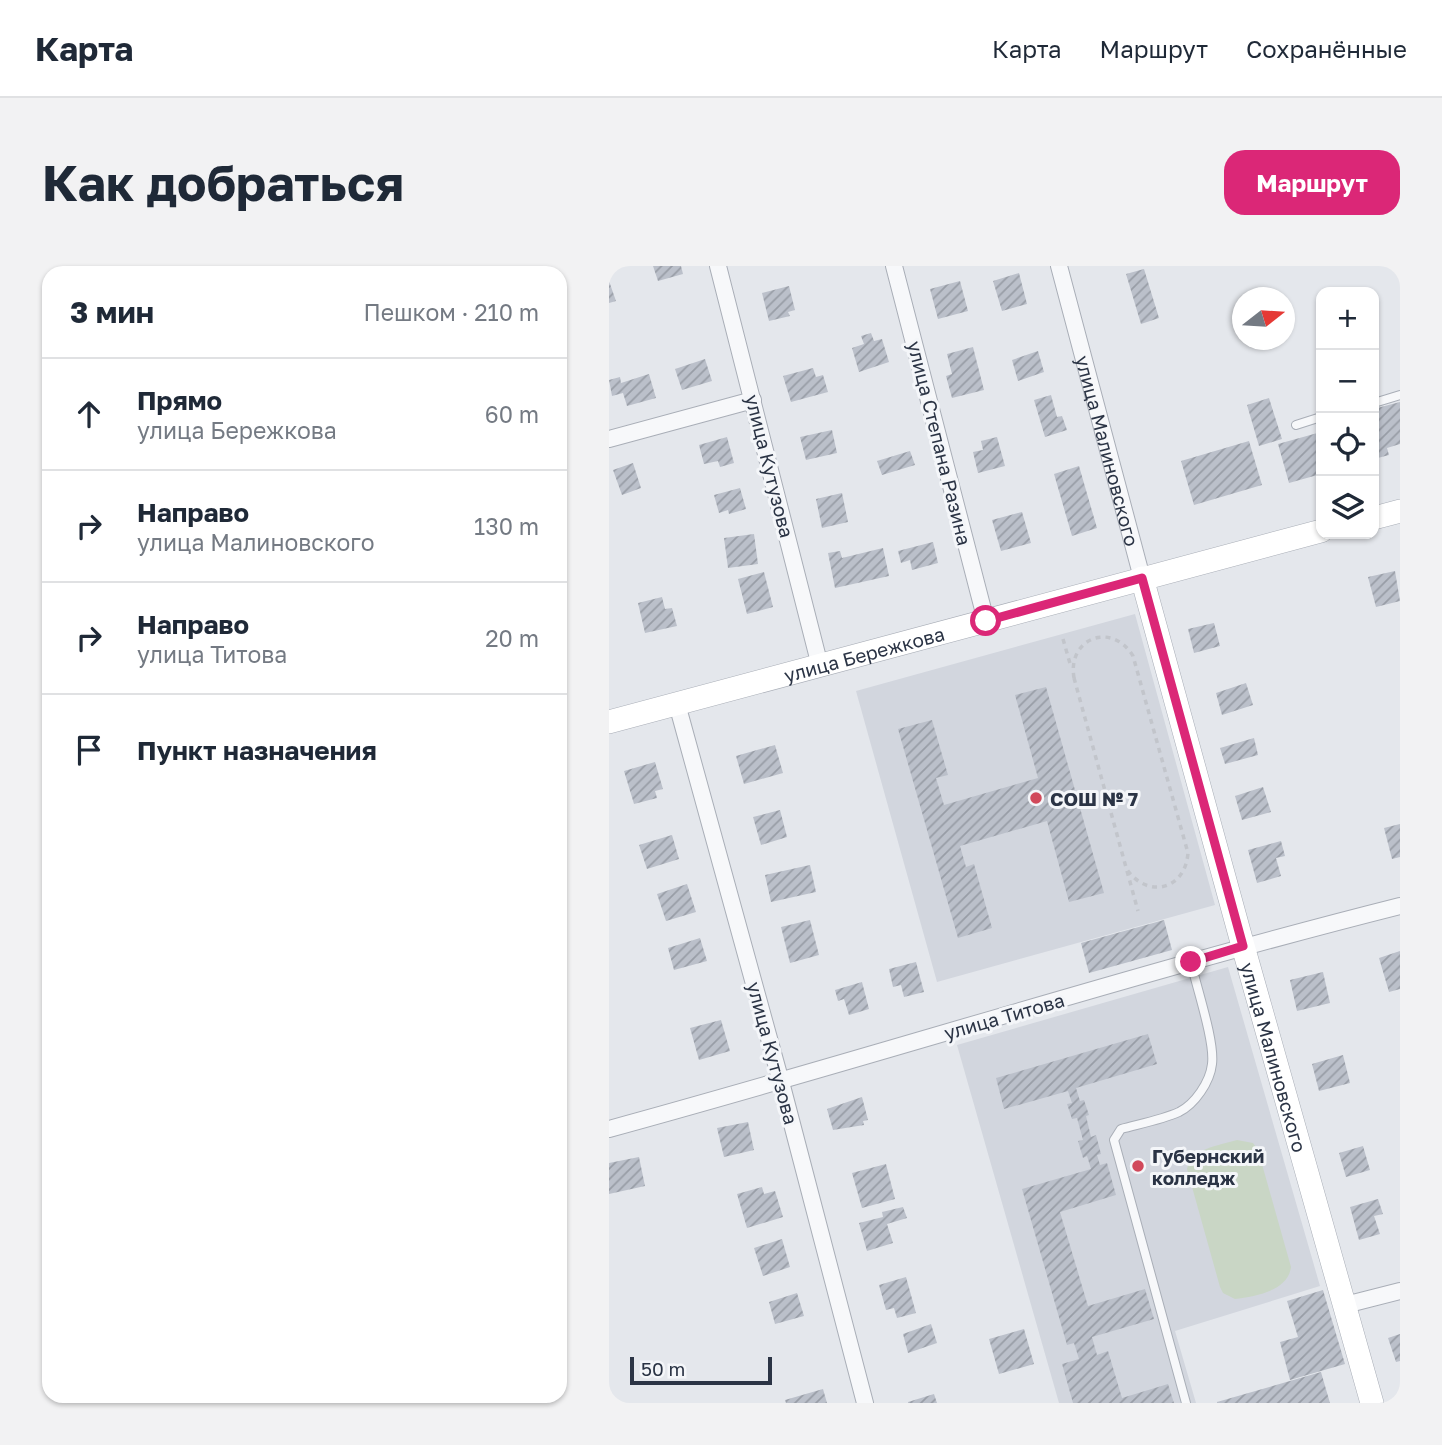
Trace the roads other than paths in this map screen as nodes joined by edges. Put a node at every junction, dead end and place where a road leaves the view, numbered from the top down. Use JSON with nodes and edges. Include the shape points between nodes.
{"nodes":[{"id":1,"x":718,"y":266,"type":"edge"},
{"id":2,"x":894,"y":266,"type":"edge"},
{"id":3,"x":1059,"y":266,"type":"edge"},
{"id":4,"x":1400,"y":395,"type":"edge"},
{"id":5,"x":753,"y":400,"type":"junction"},
{"id":6,"x":1379,"y":401,"type":"edge"},
{"id":7,"x":1316,"y":419,"type":"edge"},
{"id":8,"x":1296,"y":425,"type":"dead end"},
{"id":9,"x":609,"y":439,"type":"edge"},
{"id":10,"x":1400,"y":511,"type":"edge"},
{"id":11,"x":1379,"y":517,"type":"edge"},
{"id":12,"x":1316,"y":532,"type":"edge"},
{"id":13,"x":1142,"y":578,"type":"junction"},
{"id":14,"x":986,"y":621,"type":"junction"},
{"id":15,"x":820,"y":666,"type":"junction"},
{"id":16,"x":677,"y":704,"type":"junction"},
{"id":17,"x":609,"y":722,"type":"edge"},
{"id":18,"x":1400,"y":906,"type":"edge"},
{"id":19,"x":1243,"y":946,"type":"junction"},
{"id":20,"x":1191,"y":962,"type":"junction"},
{"id":21,"x":782,"y":1082,"type":"junction"},
{"id":22,"x":609,"y":1129,"type":"edge"},
{"id":23,"x":1400,"y":1291,"type":"edge"},
{"id":24,"x":1345,"y":1305,"type":"junction"},
{"id":25,"x":865,"y":1403,"type":"edge"},
{"id":26,"x":1187,"y":1403,"type":"edge"},
{"id":27,"x":1372,"y":1403,"type":"edge"}],
"edges":[{"from":1,"to":5,"type":"street","name":"улица Кутузова"},
{"from":2,"to":14,"type":"street","name":"улица Степана Разина"},
{"from":3,"to":13,"type":"street","name":"улица Малиновского"},
{"from":4,"to":6,"type":"lane"},
{"from":5,"to":9,"type":"street"},
{"from":5,"to":15,"type":"street","name":"улица Кутузова"},
{"from":7,"to":8,"type":"lane"},
{"from":10,"to":11,"type":"street"},
{"from":12,"to":13,"type":"street","name":"улица Бережкова"},
{"from":13,"to":14,"type":"street","name":"улица Бережкова"},
{"from":13,"to":19,"type":"street","name":"улица Малиновского"},
{"from":14,"to":15,"type":"street","name":"улица Бережкова"},
{"from":15,"to":16,"type":"street","name":"улица Бережкова"},
{"from":16,"to":17,"type":"street","name":"улица Бережкова"},
{"from":16,"to":21,"type":"street","name":"улица Кутузова"},
{"from":18,"to":19,"type":"street","name":"улица Титова"},
{"from":19,"to":20,"type":"street","name":"улица Титова"},
{"from":19,"to":24,"type":"street","name":"улица Малиновского"},
{"from":20,"to":21,"type":"street","name":"улица Титова"},
{"from":20,"to":26,"type":"lane","via":[[1211,1046],[1212,1065],[1204,1084],[1195,1100],[1179,1112],[1121,1129],[1114,1140]]},
{"from":21,"to":22,"type":"street","name":"улица Титова"},
{"from":21,"to":25,"type":"street","name":"улица Кутузова"},
{"from":23,"to":24,"type":"street"},
{"from":24,"to":27,"type":"street","name":"улица Малиновского"}]}
